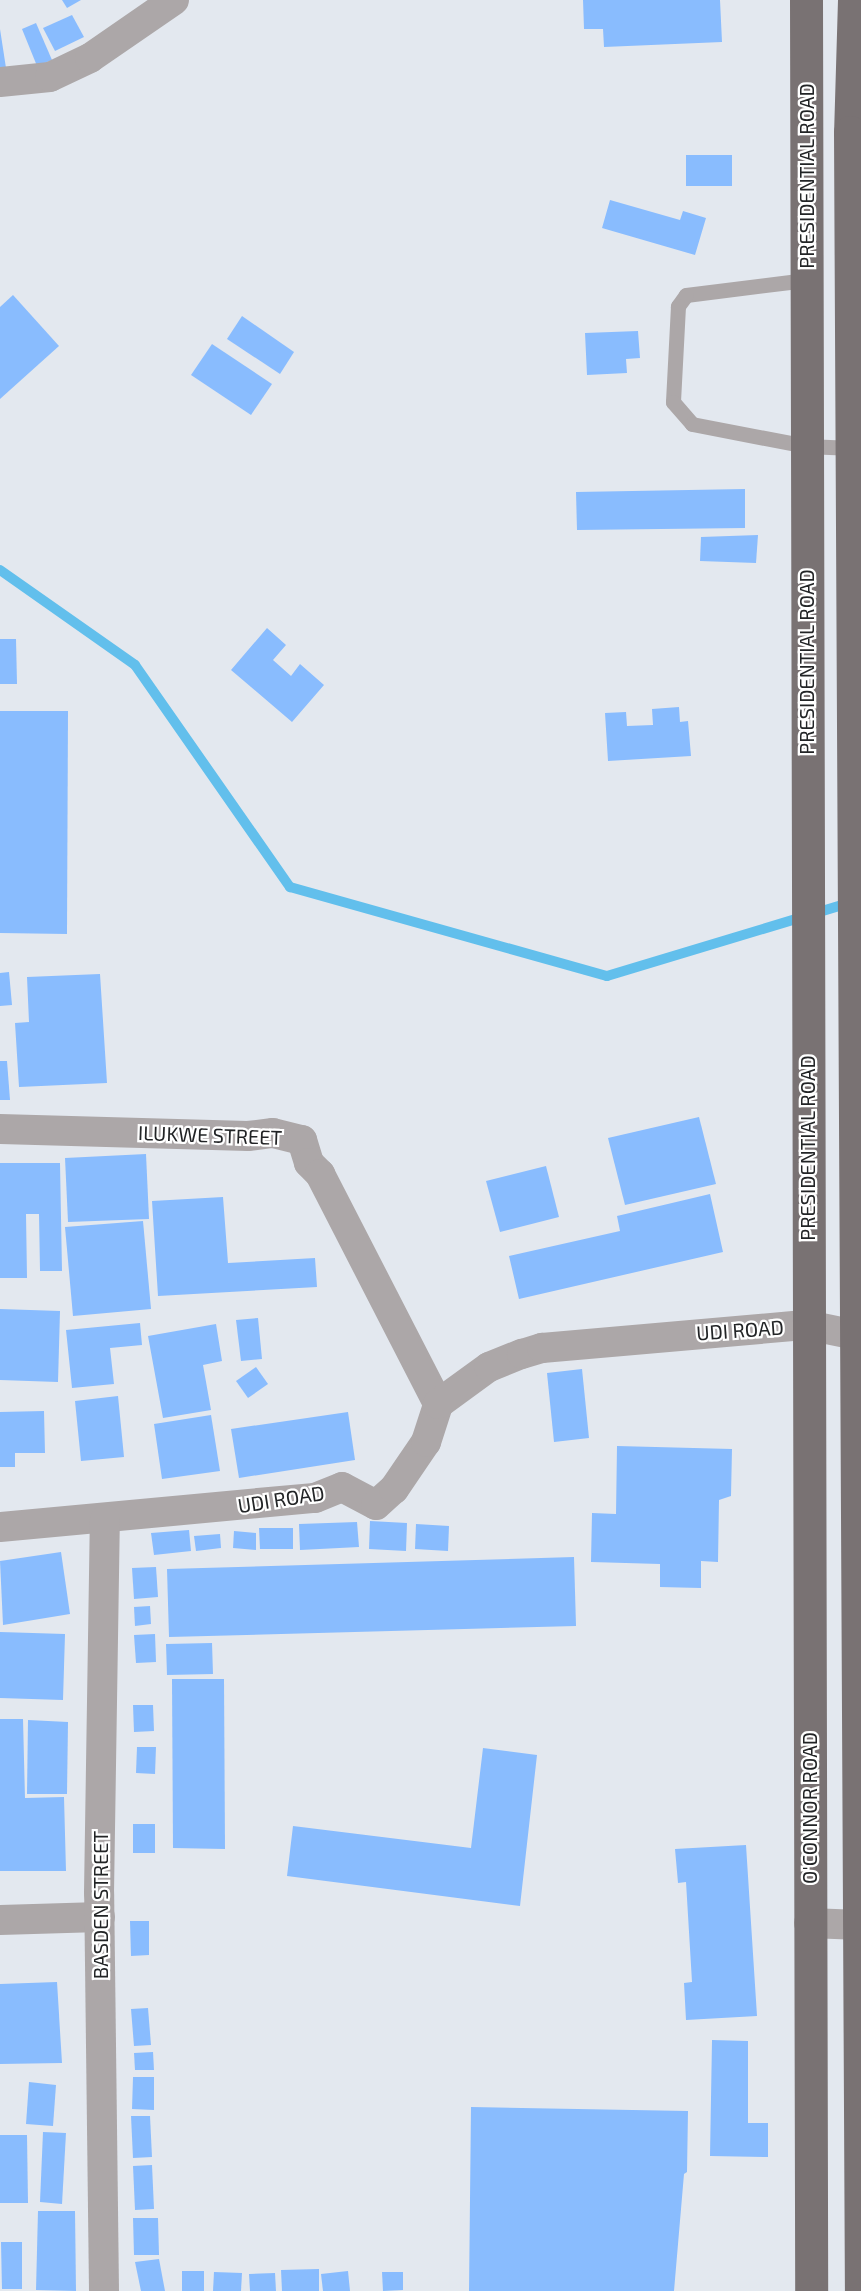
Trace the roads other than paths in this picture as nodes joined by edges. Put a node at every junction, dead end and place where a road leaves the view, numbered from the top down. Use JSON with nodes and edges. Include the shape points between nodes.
{"nodes":[{"id":1,"x":174,"y":0,"type":"edge"},
{"id":2,"x":806,"y":0,"type":"edge"},
{"id":3,"x":854,"y":0,"type":"edge"},
{"id":4,"x":806,"y":67,"type":"junction"},
{"id":5,"x":852,"y":69,"type":"junction"},
{"id":6,"x":0,"y":82,"type":"edge"},
{"id":7,"x":856,"y":135,"type":"edge"},
{"id":8,"x":806,"y":280,"type":"junction"},
{"id":9,"x":806,"y":446,"type":"junction"},
{"id":10,"x":853,"y":448,"type":"junction"},
{"id":11,"x":806,"y":818,"type":"junction"},
{"id":12,"x":853,"y":818,"type":"junction"},
{"id":13,"x":857,"y":1030,"type":"edge"},
{"id":14,"x":0,"y":1129,"type":"edge"},
{"id":15,"x":807,"y":1325,"type":"junction"},
{"id":16,"x":859,"y":1336,"type":"edge"},
{"id":17,"x":438,"y":1404,"type":"junction"},
{"id":18,"x":105,"y":1520,"type":"junction"},
{"id":19,"x":0,"y":1527,"type":"edge"},
{"id":20,"x":100,"y":1917,"type":"junction"},
{"id":21,"x":0,"y":1920,"type":"edge"},
{"id":22,"x":809,"y":1923,"type":"junction"},
{"id":23,"x":860,"y":1925,"type":"edge"},
{"id":24,"x":104,"y":2291,"type":"edge"},
{"id":25,"x":811,"y":2291,"type":"edge"},
{"id":26,"x":861,"y":2291,"type":"edge"}],
"edges":[{"from":1,"to":6,"type":"street","via":[[90,58],[50,77]]},
{"from":2,"to":4,"type":"main road","name":"PRESIDENTIAL ROAD"},
{"from":3,"to":5,"type":"main road"},
{"from":4,"to":5,"type":"main road"},
{"from":4,"to":8,"type":"main road","name":"PRESIDENTIAL ROAD"},
{"from":5,"to":7,"type":"main road"},
{"from":7,"to":10,"type":"main road"},
{"from":8,"to":9,"type":"main road","name":"PRESIDENTIAL ROAD"},
{"from":8,"to":9,"type":"lane","via":[[686,295],[678,306],[673,402],[692,424]]},
{"from":9,"to":10,"type":"lane"},
{"from":9,"to":11,"type":"main road","name":"PRESIDENTIAL ROAD"},
{"from":10,"to":12,"type":"main road"},
{"from":11,"to":12,"type":"main road"},
{"from":11,"to":15,"type":"main road","name":"PRESIDENTIAL ROAD"},
{"from":12,"to":13,"type":"main road"},
{"from":13,"to":16,"type":"main road"},
{"from":14,"to":17,"type":"street","name":"ILUKWE STREET","via":[[248,1136],[273,1133],[302,1140],[309,1163],[320,1174]]},
{"from":15,"to":16,"type":"street","name":"UDI ROAD"},
{"from":15,"to":17,"type":"street","name":"UDI ROAD","via":[[542,1348],[489,1367]]},
{"from":15,"to":22,"type":"main road","name":"O'CONNOR ROAD"},
{"from":16,"to":23,"type":"main road"},
{"from":17,"to":18,"type":"street","name":"UDI ROAD","via":[[426,1442],[394,1489],[376,1505],[342,1487],[315,1498]]},
{"from":18,"to":19,"type":"street","name":"UDI ROAD"},
{"from":18,"to":20,"type":"street","name":"BASDEN STREET"},
{"from":20,"to":21,"type":"street"},
{"from":20,"to":24,"type":"street","name":"BASDEN STREET"},
{"from":22,"to":23,"type":"street"},
{"from":22,"to":25,"type":"main road","name":"O'CONNOR ROAD"},
{"from":23,"to":26,"type":"main road"}]}
